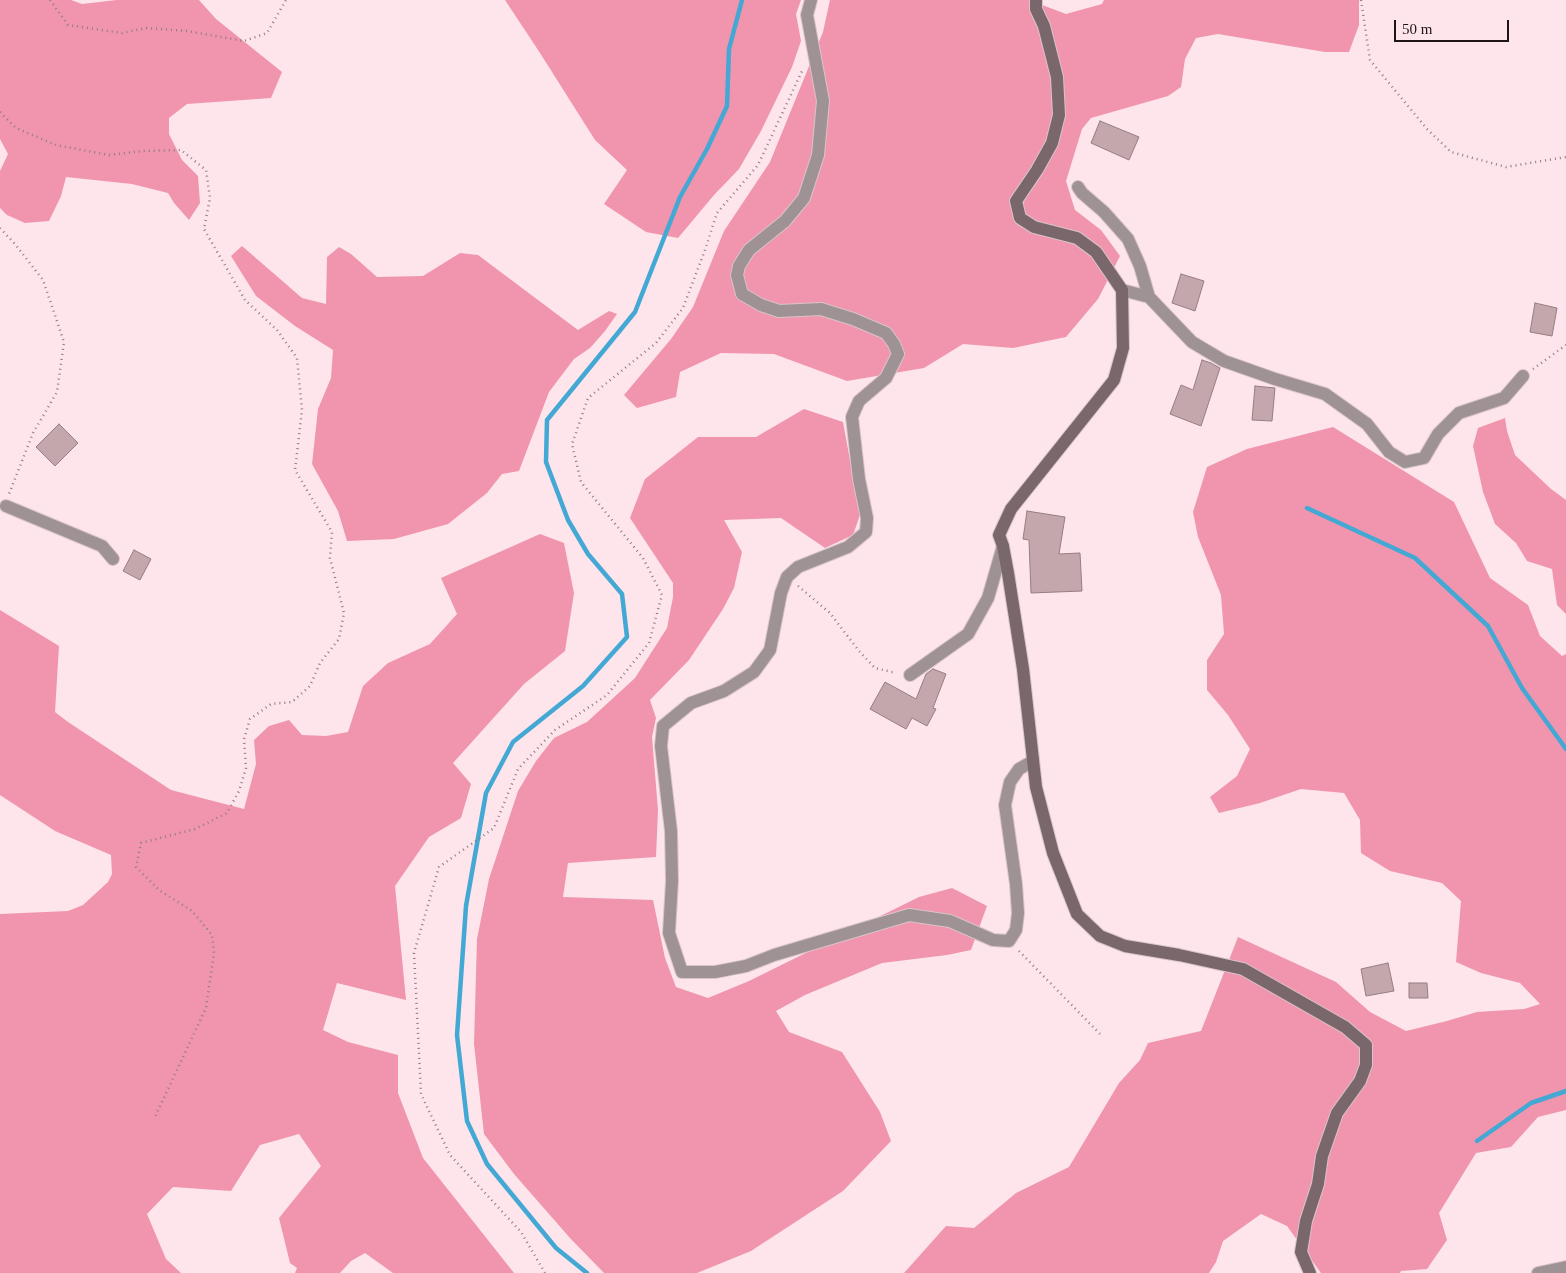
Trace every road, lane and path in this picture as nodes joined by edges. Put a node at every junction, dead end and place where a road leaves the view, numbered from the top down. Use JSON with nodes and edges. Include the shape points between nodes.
{"nodes":[{"id":1,"x":50,"y":0,"type":"edge"},
{"id":2,"x":286,"y":0,"type":"edge"},
{"id":3,"x":811,"y":0,"type":"edge"},
{"id":4,"x":1036,"y":0,"type":"edge"},
{"id":5,"x":1361,"y":0,"type":"edge"},
{"id":6,"x":813,"y":48,"type":"junction"},
{"id":7,"x":0,"y":112,"type":"edge"},
{"id":8,"x":1566,"y":157,"type":"edge"},
{"id":9,"x":1078,"y":187,"type":"dead end"},
{"id":10,"x":0,"y":228,"type":"edge"},
{"id":11,"x":1122,"y":290,"type":"junction"},
{"id":12,"x":1149,"y":297,"type":"junction"},
{"id":13,"x":1566,"y":345,"type":"edge"},
{"id":14,"x":1523,"y":376,"type":"joint"},
{"id":15,"x":6,"y":506,"type":"joint"},
{"id":16,"x":1003,"y":546,"type":"junction"},
{"id":17,"x":113,"y":559,"type":"dead end"},
{"id":18,"x":788,"y":577,"type":"junction"},
{"id":19,"x":910,"y":675,"type":"joint"},
{"id":20,"x":1033,"y":761,"type":"junction"},
{"id":21,"x":1009,"y":941,"type":"junction"},
{"id":22,"x":1102,"y":1036,"type":"dead end"},
{"id":23,"x":154,"y":1119,"type":"dead end"},
{"id":24,"x":1566,"y":1267,"type":"edge"},
{"id":25,"x":545,"y":1273,"type":"edge"},
{"id":26,"x":1310,"y":1273,"type":"edge"},
{"id":27,"x":1538,"y":1273,"type":"edge"}],
"edges":[{"from":1,"to":2,"type":"path","via":[[68,25],[122,33],[146,28],[187,31],[244,42],[267,33]]},
{"from":3,"to":6,"type":"street","via":[[807,16]]},
{"from":4,"to":11,"type":"street","via":[[1057,77],[1059,115],[1052,143],[1016,201],[1020,218],[1034,227],[1076,238],[1096,252]]},
{"from":5,"to":8,"type":"path","via":[[1370,60],[1427,129],[1451,152],[1506,167]]},
{"from":6,"to":18,"type":"street","via":[[823,101],[818,155],[804,198],[785,221],[749,250],[739,266],[737,275],[742,294],[761,306],[779,311],[821,309],[852,319],[886,333],[898,354],[886,378],[858,401],[852,417],[867,518],[866,532],[848,547],[798,567]]},
{"from":6,"to":25,"type":"path","via":[[758,165],[717,213],[683,308],[656,343],[588,398],[572,444],[581,482],[643,558],[662,596],[649,643],[607,696],[554,730],[518,769],[494,828],[438,866],[414,953],[421,1094],[450,1155],[521,1232]]},
{"from":7,"to":23,"type":"path","via":[[16,128],[56,145],[109,155],[180,150],[206,170],[210,198],[204,229],[245,300],[277,330],[297,358],[302,410],[295,470],[332,532],[330,558],[344,613],[340,639],[320,663],[310,686],[292,702],[271,704],[250,718],[244,739],[246,768],[240,791],[227,813],[195,829],[141,842],[136,867],[159,890],[192,911],[212,935],[214,954],[206,1008]]},
{"from":9,"to":12,"type":"street","via":[[1128,239]]},
{"from":10,"to":15,"type":"path","via":[[43,280],[64,342],[57,392],[33,433]]},
{"from":11,"to":12,"type":"street"},
{"from":11,"to":16,"type":"street","via":[[1123,348],[1114,380],[1011,509],[999,535]]},
{"from":12,"to":14,"type":"street","via":[[1192,342],[1224,361],[1325,394],[1367,424],[1388,452],[1405,462],[1424,458],[1438,434],[1459,413],[1504,398]]},
{"from":13,"to":14,"type":"path"},
{"from":15,"to":17,"type":"street","via":[[102,546]]},
{"from":16,"to":19,"type":"street","via":[[988,598],[968,634]]},
{"from":16,"to":20,"type":"street"},
{"from":18,"to":19,"type":"path","via":[[830,613],[875,668]]},
{"from":18,"to":21,"type":"street","via":[[781,593],[770,650],[754,672],[724,691],[691,702],[663,726],[661,746],[671,831],[669,933],[682,972],[715,972],[746,966],[909,915],[950,920],[993,940]]},
{"from":20,"to":21,"type":"street","via":[[1019,769],[1010,782],[1005,806],[1018,913],[1016,930]]},
{"from":20,"to":26,"type":"street","via":[[1036,787],[1053,853],[1077,914],[1100,936],[1125,946],[1243,969],[1345,1027],[1366,1045],[1366,1065],[1360,1081],[1337,1113],[1322,1156],[1318,1184],[1306,1221],[1301,1252]]},
{"from":21,"to":22,"type":"path"},
{"from":24,"to":27,"type":"street"}]}
